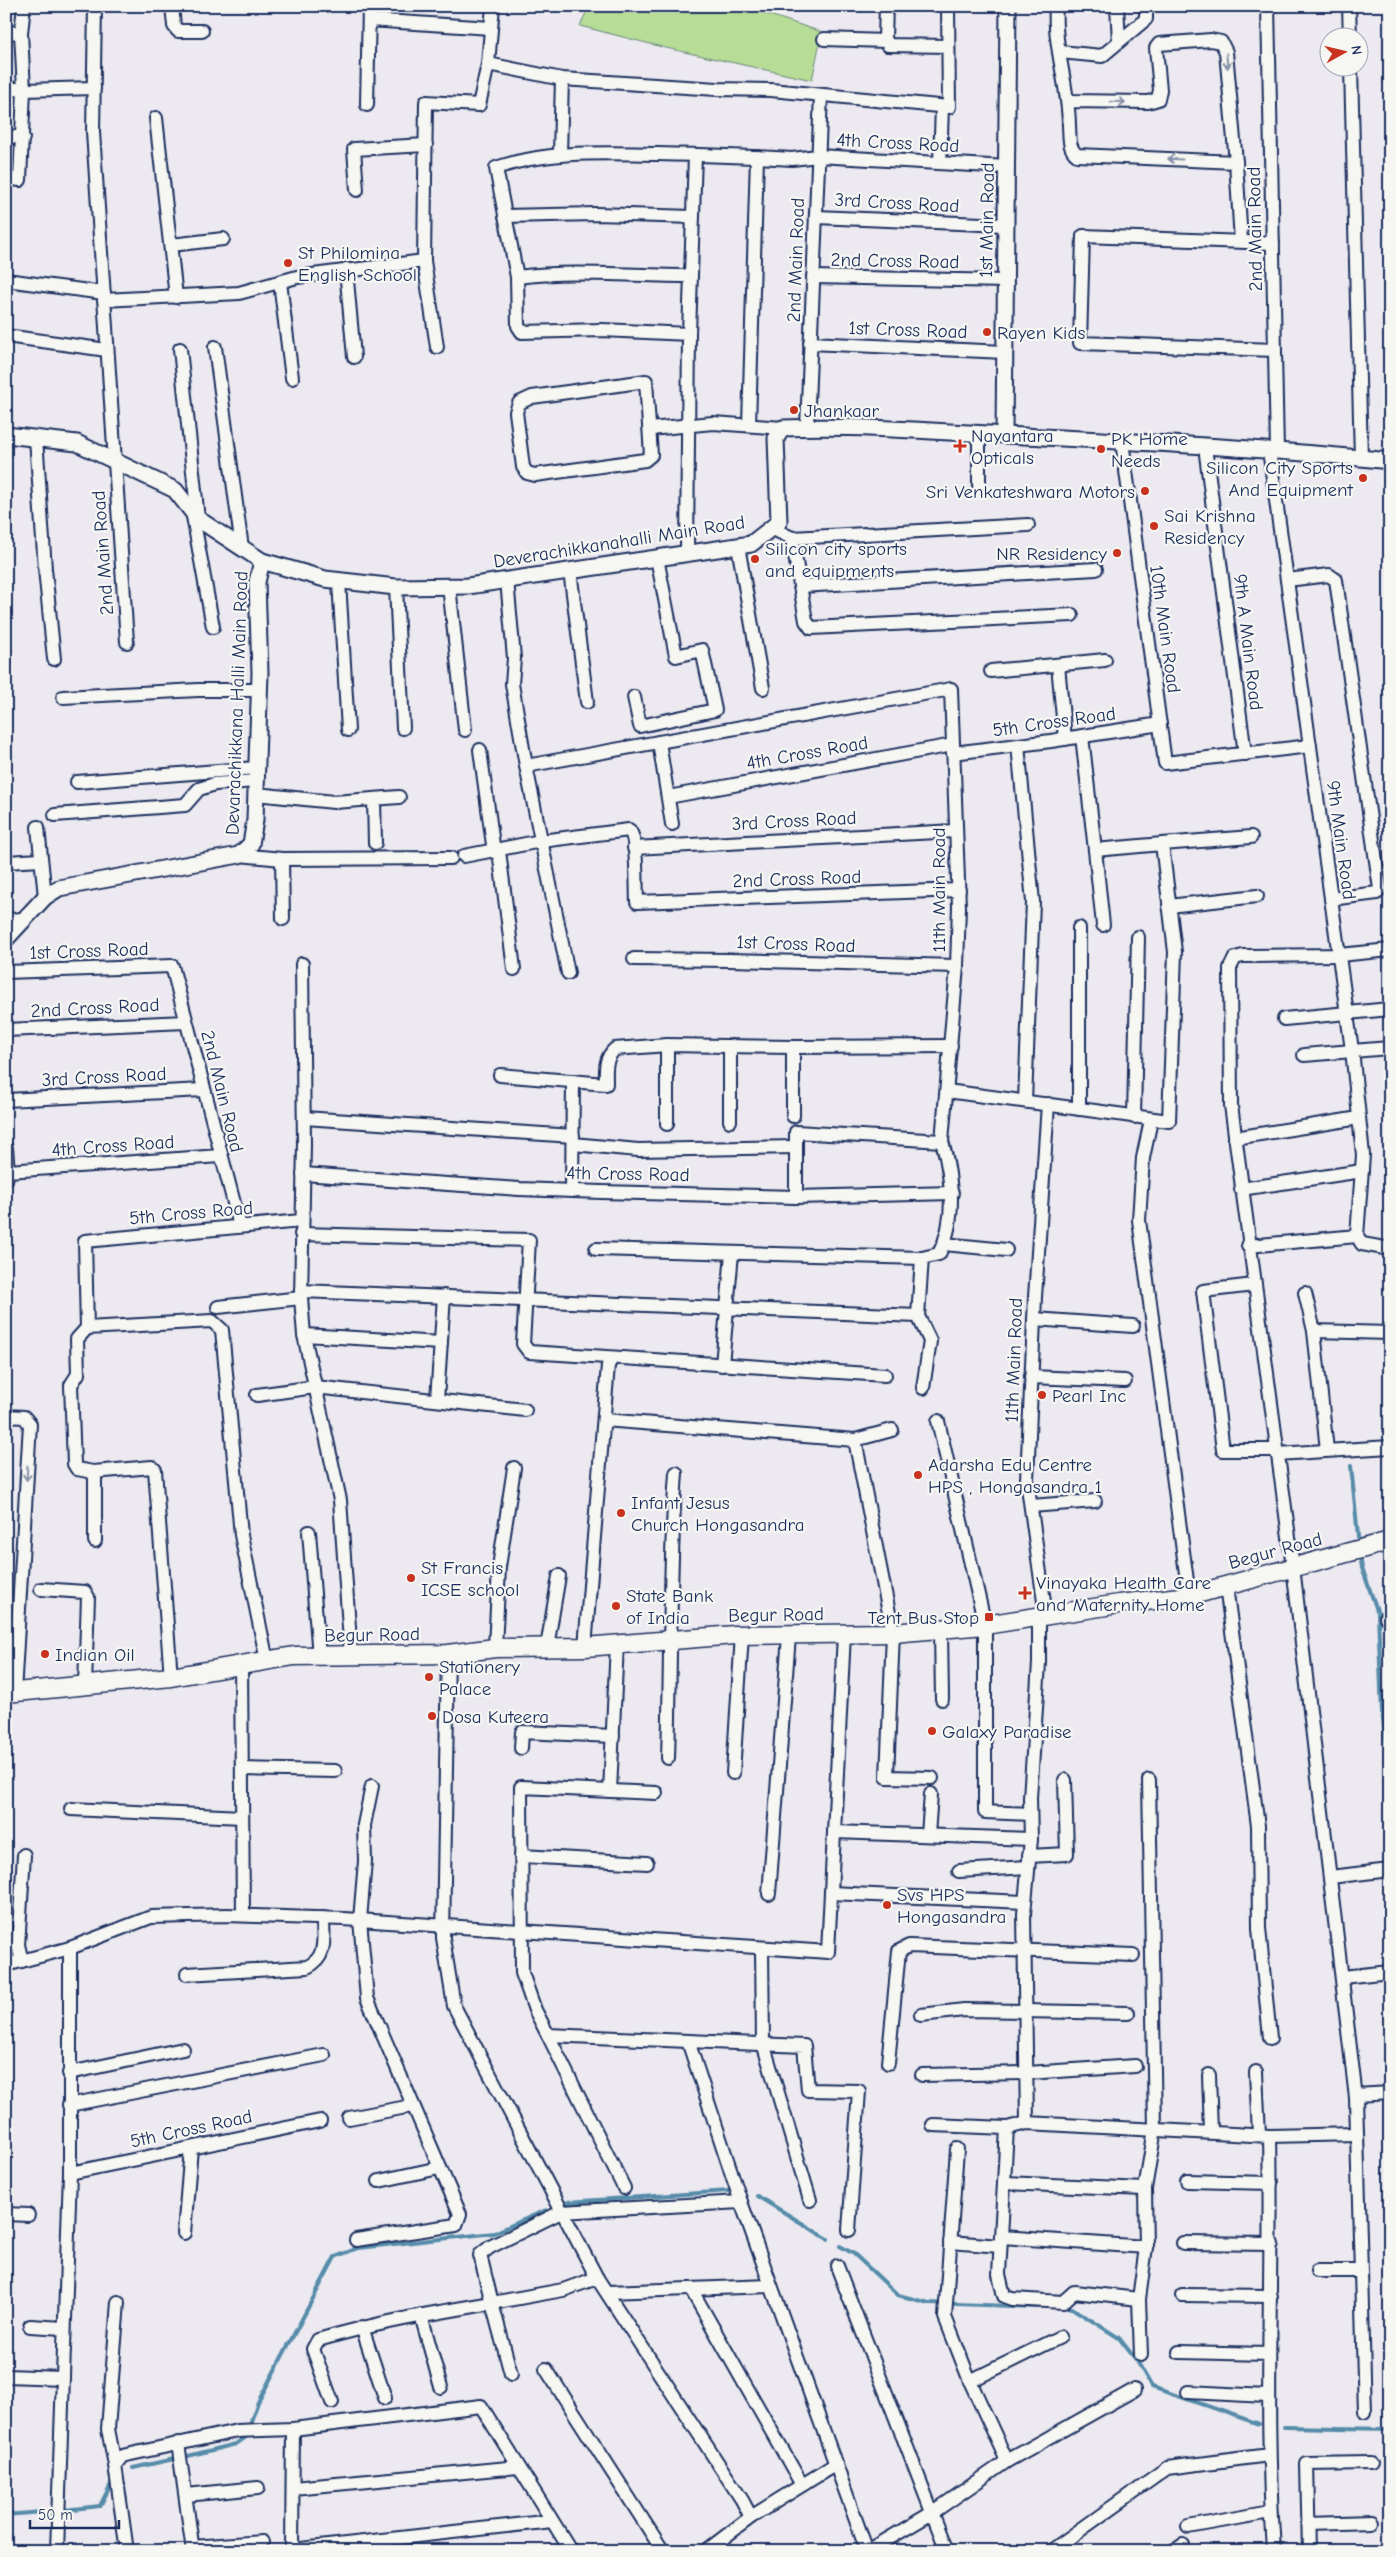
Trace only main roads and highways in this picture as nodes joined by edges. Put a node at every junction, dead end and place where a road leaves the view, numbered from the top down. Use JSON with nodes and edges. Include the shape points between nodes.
{"nodes":[{"id":1,"x":1390,"y":1540,"type":"edge"},
{"id":2,"x":10,"y":1693,"type":"edge"}],
"edges":[{"from":1,"to":2,"type":"main road","name":"Begur Road","via":[[1189,1596],[984,1625],[893,1634],[742,1635],[585,1647],[496,1648],[448,1654],[294,1656],[171,1677]]}]}
